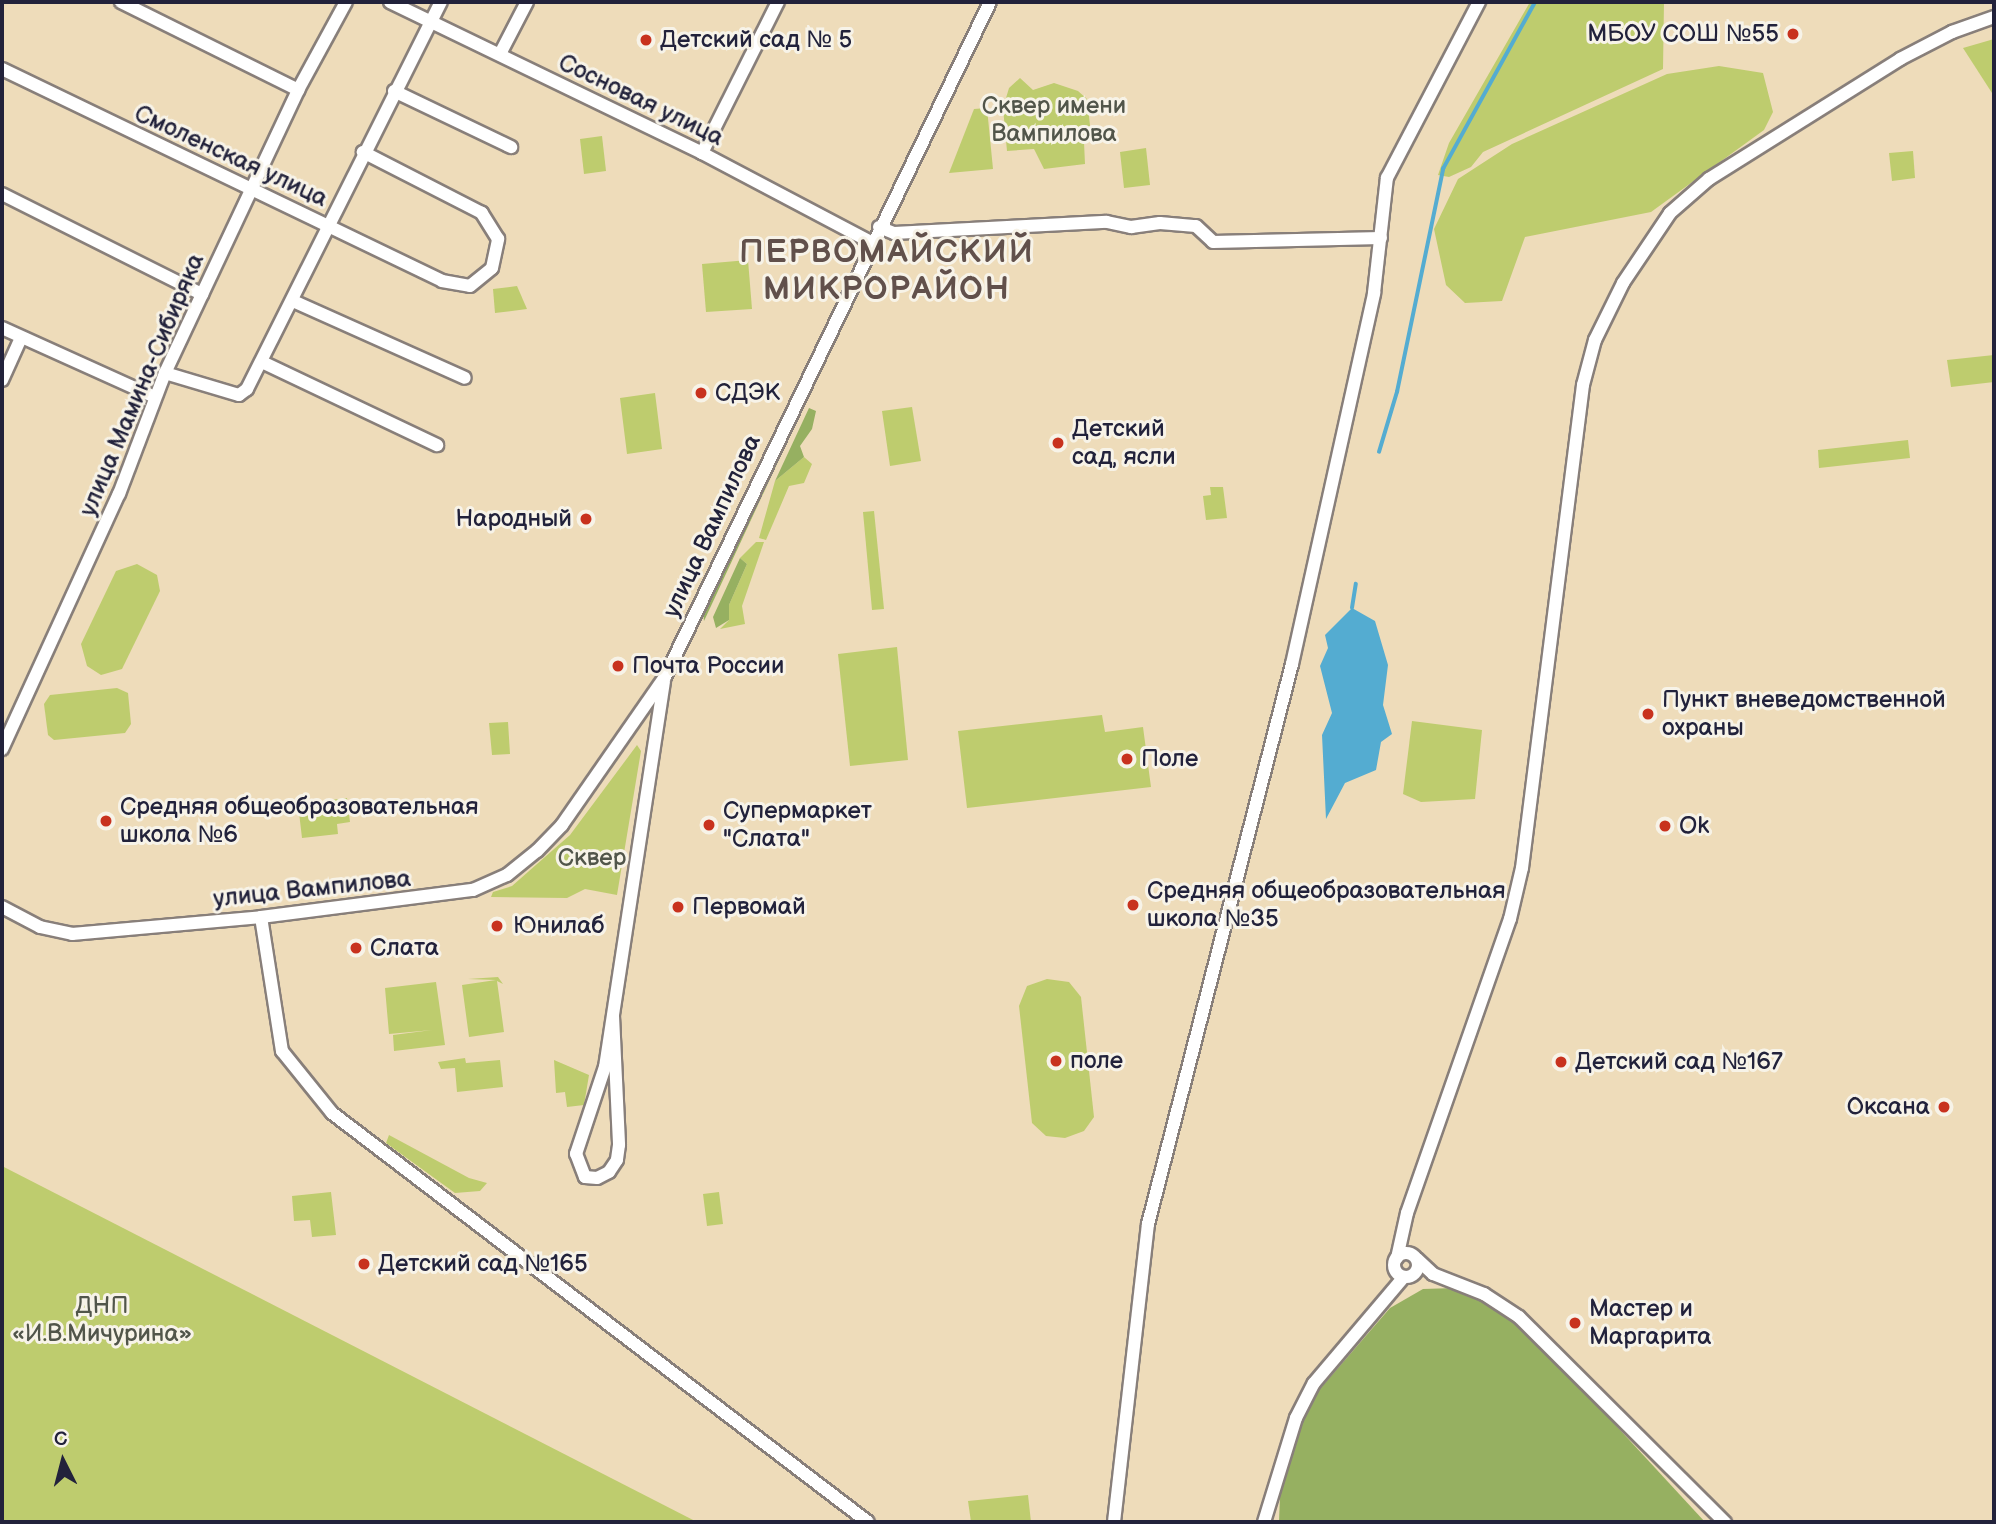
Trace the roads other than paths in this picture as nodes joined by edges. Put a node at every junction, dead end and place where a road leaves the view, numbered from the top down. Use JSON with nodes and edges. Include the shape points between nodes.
{"nodes":[{"id":1,"x":121,"y":2,"type":"edge"},
{"id":2,"x":345,"y":2,"type":"edge"},
{"id":3,"x":390,"y":2,"type":"edge"},
{"id":4,"x":441,"y":2,"type":"edge"},
{"id":5,"x":527,"y":2,"type":"edge"},
{"id":6,"x":778,"y":2,"type":"edge"},
{"id":7,"x":990,"y":2,"type":"edge"},
{"id":8,"x":1479,"y":2,"type":"edge"},
{"id":9,"x":1994,"y":17,"type":"edge"},
{"id":10,"x":430,"y":20,"type":"junction"},
{"id":11,"x":500,"y":54,"type":"junction"},
{"id":12,"x":2,"y":69,"type":"edge"},
{"id":13,"x":298,"y":90,"type":"junction"},
{"id":14,"x":394,"y":92,"type":"junction"},
{"id":15,"x":511,"y":147,"type":"dead end"},
{"id":16,"x":363,"y":152,"type":"junction"},
{"id":17,"x":702,"y":153,"type":"junction"},
{"id":18,"x":250,"y":192,"type":"junction"},
{"id":19,"x":2,"y":194,"type":"edge"},
{"id":20,"x":332,"y":225,"type":"junction"},
{"id":21,"x":879,"y":227,"type":"junction"},
{"id":22,"x":1381,"y":238,"type":"junction"},
{"id":23,"x":871,"y":242,"type":"junction"},
{"id":24,"x":202,"y":294,"type":"junction"},
{"id":25,"x":293,"y":301,"type":"junction"},
{"id":26,"x":2,"y":328,"type":"edge"},
{"id":27,"x":21,"y":338,"type":"junction"},
{"id":28,"x":262,"y":362,"type":"junction"},
{"id":29,"x":165,"y":373,"type":"junction"},
{"id":30,"x":465,"y":378,"type":"dead end"},
{"id":31,"x":2,"y":380,"type":"edge"},
{"id":32,"x":155,"y":397,"type":"junction"},
{"id":33,"x":437,"y":445,"type":"dead end"},
{"id":34,"x":665,"y":677,"type":"junction"},
{"id":35,"x":626,"y":733,"type":"junction"},
{"id":36,"x":2,"y":749,"type":"edge"},
{"id":37,"x":653,"y":749,"type":"junction"},
{"id":38,"x":2,"y":907,"type":"edge"},
{"id":39,"x":261,"y":917,"type":"junction"},
{"id":40,"x":613,"y":1016,"type":"junction"},
{"id":41,"x":1403,"y":1225,"type":"junction"},
{"id":42,"x":1415,"y":1258,"type":"junction"},
{"id":43,"x":1396,"y":1262,"type":"junction"},
{"id":44,"x":1433,"y":1275,"type":"junction"},
{"id":45,"x":1407,"y":1276,"type":"junction"},
{"id":46,"x":1382,"y":1300,"type":"junction"},
{"id":47,"x":868,"y":1522,"type":"edge"},
{"id":48,"x":1114,"y":1522,"type":"edge"},
{"id":49,"x":1264,"y":1522,"type":"edge"},
{"id":50,"x":1725,"y":1522,"type":"edge"}],
"edges":[{"from":1,"to":13,"type":"street"},
{"from":2,"to":13,"type":"street","name":"улица Мамина-Сибиряка"},
{"from":3,"to":10,"type":"street","name":"Сосновая улица"},
{"from":4,"to":10,"type":"street"},
{"from":5,"to":11,"type":"street"},
{"from":6,"to":17,"type":"street"},
{"from":7,"to":21,"type":"street","name":"улица Вампилова"},
{"from":8,"to":22,"type":"street","via":[[1387,178]]},
{"from":9,"to":41,"type":"street","via":[[1900,59],[1709,179],[1670,214],[1623,282],[1595,340],[1583,385],[1510,919]]},
{"from":10,"to":11,"type":"street","name":"Сосновая улица"},
{"from":10,"to":14,"type":"street"},
{"from":11,"to":17,"type":"street","name":"Сосновая улица"},
{"from":12,"to":18,"type":"street","name":"Смоленская улица"},
{"from":13,"to":18,"type":"street","name":"улица Мамина-Сибиряка"},
{"from":14,"to":15,"type":"street"},
{"from":14,"to":16,"type":"street"},
{"from":16,"to":20,"type":"street"},
{"from":16,"to":20,"type":"street","name":"Смоленская улица","via":[[482,212],[498,239],[492,268],[470,286],[442,281]]},
{"from":17,"to":23,"type":"street","name":"Сосновая улица"},
{"from":18,"to":20,"type":"street","name":"Смоленская улица"},
{"from":18,"to":24,"type":"street","name":"улица Мамина-Сибиряка"},
{"from":19,"to":24,"type":"street"},
{"from":20,"to":25,"type":"street"},
{"from":21,"to":22,"type":"street","via":[[894,233],[1160,223],[1196,226],[1213,242]]},
{"from":21,"to":23,"type":"street","name":"улица Вампилова"},
{"from":22,"to":48,"type":"street","via":[[1374,293],[1292,664],[1148,1224]]},
{"from":23,"to":34,"type":"street","name":"улица Вампилова"},
{"from":24,"to":29,"type":"street","name":"улица Мамина-Сибиряка"},
{"from":25,"to":28,"type":"street"},
{"from":25,"to":30,"type":"street"},
{"from":26,"to":27,"type":"street"},
{"from":27,"to":31,"type":"street"},
{"from":27,"to":32,"type":"street"},
{"from":28,"to":29,"type":"street","via":[[239,395]]},
{"from":28,"to":33,"type":"street"},
{"from":29,"to":32,"type":"street","name":"улица Мамина-Сибиряка"},
{"from":32,"to":36,"type":"street","name":"улица Мамина-Сибиряка","via":[[119,494]]},
{"from":34,"to":35,"type":"street","name":"улица Вампилова"},
{"from":34,"to":37,"type":"street"},
{"from":35,"to":37,"type":"street","via":[[645,731]]},
{"from":35,"to":39,"type":"street","name":"улица Вампилова","via":[[562,825],[507,875],[473,890],[444,895]]},
{"from":37,"to":40,"type":"street"},
{"from":38,"to":39,"type":"street","name":"улица Вампилова","via":[[40,927],[72,934]]},
{"from":39,"to":47,"type":"street","via":[[282,1051],[332,1113]]},
{"from":40,"to":40,"type":"street","via":[[603,1075],[576,1154],[585,1177],[609,1172],[617,1160]]},
{"from":41,"to":42,"type":"street"},
{"from":41,"to":43,"type":"street"},
{"from":42,"to":43,"type":"street","via":[[1407,1253]]},
{"from":42,"to":44,"type":"street"},
{"from":42,"to":45,"type":"street","via":[[1417,1270]]},
{"from":43,"to":45,"type":"street"},
{"from":43,"to":46,"type":"street"},
{"from":44,"to":45,"type":"street"},
{"from":44,"to":50,"type":"street","via":[[1484,1294],[1519,1317]]},
{"from":45,"to":46,"type":"street"},
{"from":46,"to":49,"type":"street","via":[[1314,1383],[1296,1419]]}]}
